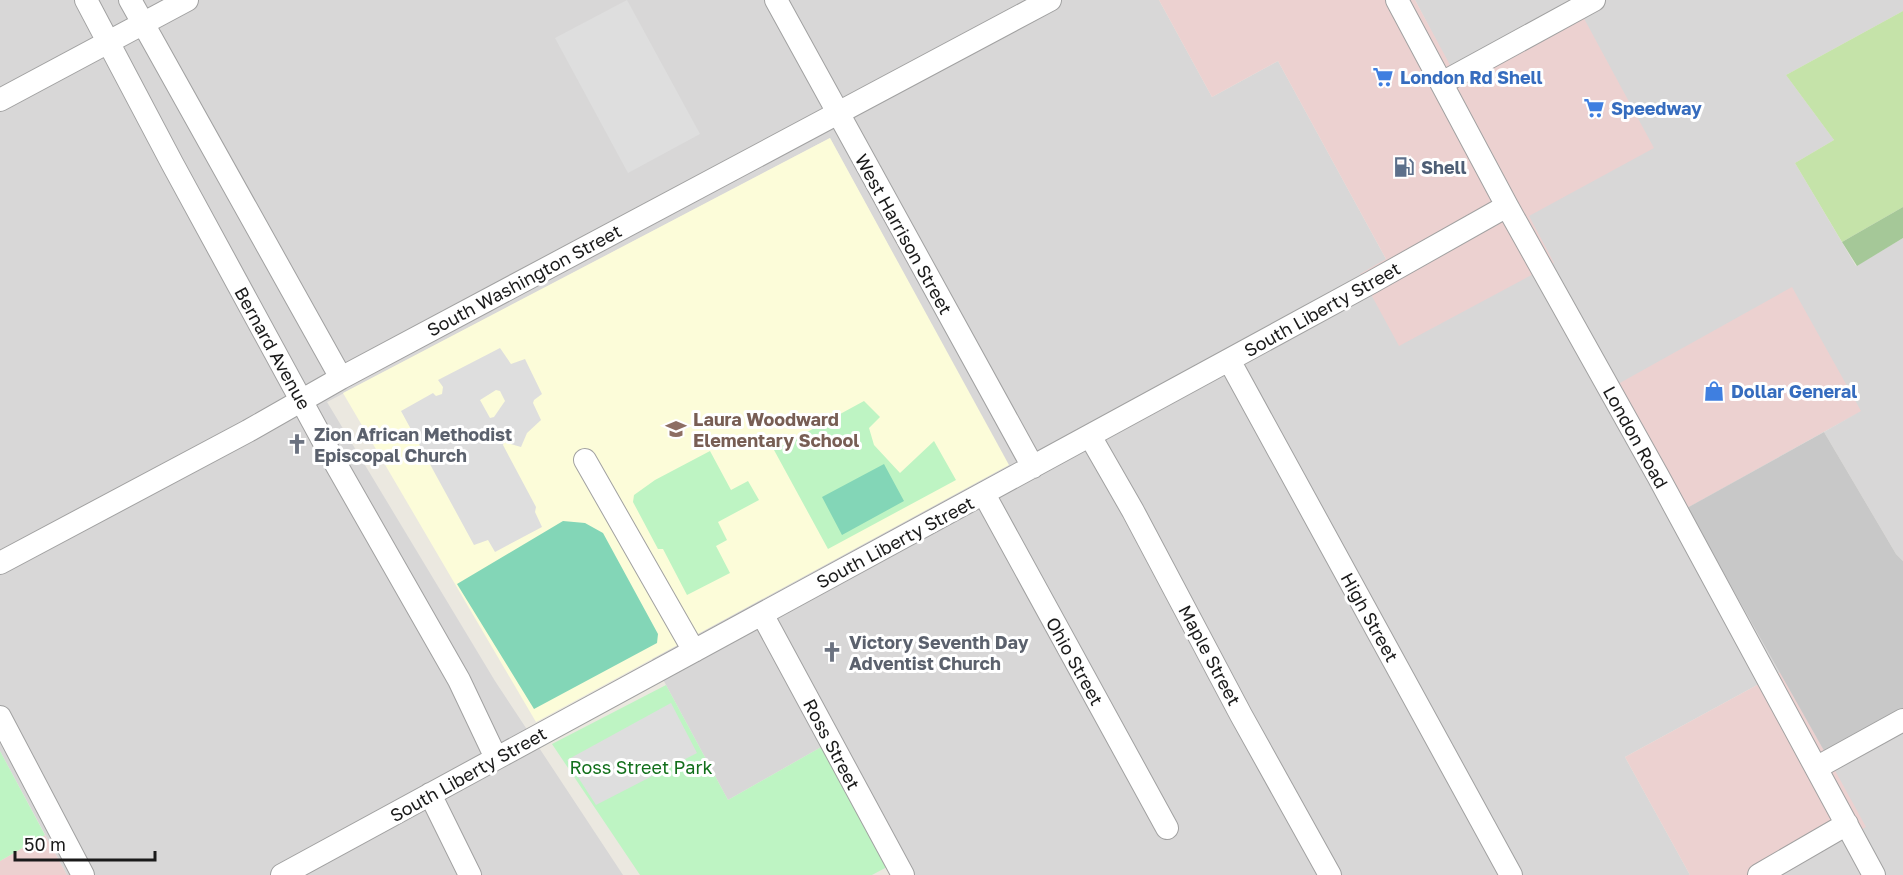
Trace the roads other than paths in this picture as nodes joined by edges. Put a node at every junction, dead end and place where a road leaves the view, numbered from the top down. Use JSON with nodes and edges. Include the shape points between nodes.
{"nodes":[{"id":1,"x":87,"y":0,"type":"edge"},
{"id":2,"x":130,"y":0,"type":"edge"},
{"id":3,"x":187,"y":0,"type":"edge"},
{"id":4,"x":776,"y":0,"type":"edge"},
{"id":5,"x":1050,"y":0,"type":"edge"},
{"id":6,"x":1397,"y":0,"type":"edge"},
{"id":7,"x":1594,"y":0,"type":"edge"},
{"id":8,"x":144,"y":22,"type":"junction"},
{"id":9,"x":108,"y":41,"type":"junction"},
{"id":10,"x":1442,"y":84,"type":"junction"},
{"id":11,"x":0,"y":100,"type":"edge"},
{"id":12,"x":837,"y":112,"type":"junction"},
{"id":13,"x":1507,"y":206,"type":"junction"},
{"id":14,"x":1229,"y":360,"type":"junction"},
{"id":15,"x":341,"y":378,"type":"junction"},
{"id":16,"x":302,"y":400,"type":"junction"},
{"id":17,"x":1090,"y":436,"type":"junction"},
{"id":18,"x":585,"y":459,"type":"dead end"},
{"id":19,"x":1033,"y":467,"type":"junction"},
{"id":20,"x":984,"y":494,"type":"junction"},
{"id":21,"x":0,"y":563,"type":"edge"},
{"id":22,"x":762,"y":614,"type":"junction"},
{"id":23,"x":694,"y":651,"type":"junction"},
{"id":24,"x":0,"y":717,"type":"edge"},
{"id":25,"x":1903,"y":720,"type":"edge"},
{"id":26,"x":496,"y":758,"type":"junction"},
{"id":27,"x":1816,"y":768,"type":"junction"},
{"id":28,"x":430,"y":794,"type":"junction"},
{"id":29,"x":1847,"y":824,"type":"junction"},
{"id":30,"x":1167,"y":828,"type":"dead end"},
{"id":31,"x":83,"y":875,"type":"edge"},
{"id":32,"x":282,"y":875,"type":"edge"},
{"id":33,"x":470,"y":875,"type":"edge"},
{"id":34,"x":903,"y":875,"type":"edge"},
{"id":35,"x":1330,"y":875,"type":"edge"},
{"id":36,"x":1512,"y":875,"type":"edge"},
{"id":37,"x":1759,"y":875,"type":"edge"},
{"id":38,"x":1874,"y":875,"type":"edge"}],
"edges":[{"from":1,"to":9,"type":"street","name":"Bernard Avenue"},
{"from":2,"to":8,"type":"street"},
{"from":3,"to":8,"type":"street"},
{"from":4,"to":12,"type":"street","name":"West Harrison Street"},
{"from":5,"to":12,"type":"street","name":"South Washington Street"},
{"from":6,"to":10,"type":"street","name":"London Road"},
{"from":7,"to":10,"type":"street"},
{"from":8,"to":9,"type":"street"},
{"from":8,"to":15,"type":"street"},
{"from":9,"to":11,"type":"street"},
{"from":9,"to":16,"type":"street","name":"Bernard Avenue"},
{"from":10,"to":13,"type":"street","name":"London Road"},
{"from":12,"to":15,"type":"street","name":"South Washington Street"},
{"from":12,"to":19,"type":"street","name":"West Harrison Street"},
{"from":13,"to":14,"type":"street","name":"South Liberty Street"},
{"from":13,"to":27,"type":"street","name":"London Road"},
{"from":14,"to":17,"type":"street","name":"South Liberty Street"},
{"from":14,"to":36,"type":"street","name":"High Street"},
{"from":15,"to":16,"type":"street","name":"South Washington Street"},
{"from":16,"to":21,"type":"street","name":"South Washington Street"},
{"from":16,"to":26,"type":"street","name":"Bernard Avenue","via":[[459,680]]},
{"from":17,"to":19,"type":"street","name":"South Liberty Street"},
{"from":17,"to":35,"type":"street","name":"Maple Street"},
{"from":18,"to":23,"type":"street"},
{"from":19,"to":20,"type":"street","name":"South Liberty Street"},
{"from":20,"to":22,"type":"street","name":"South Liberty Street"},
{"from":20,"to":30,"type":"street","name":"Ohio Street"},
{"from":22,"to":23,"type":"street","name":"South Liberty Street"},
{"from":22,"to":34,"type":"street","name":"Ross Street"},
{"from":23,"to":26,"type":"street","name":"South Liberty Street"},
{"from":24,"to":31,"type":"street"},
{"from":25,"to":27,"type":"street"},
{"from":26,"to":28,"type":"street","name":"South Liberty Street"},
{"from":27,"to":29,"type":"street","name":"London Road"},
{"from":28,"to":32,"type":"street","name":"South Liberty Street"},
{"from":28,"to":33,"type":"street"},
{"from":29,"to":37,"type":"street"},
{"from":29,"to":38,"type":"street","name":"London Road"}]}
